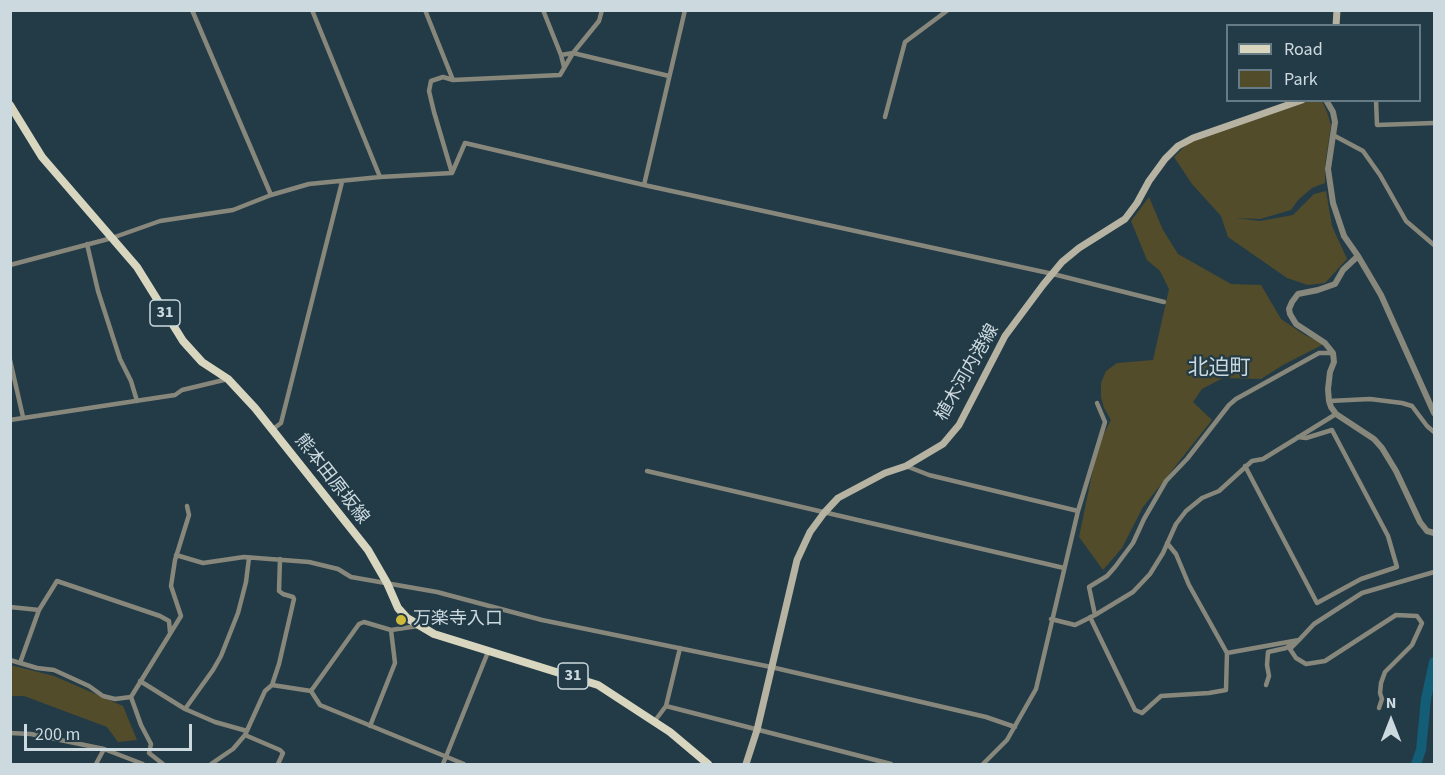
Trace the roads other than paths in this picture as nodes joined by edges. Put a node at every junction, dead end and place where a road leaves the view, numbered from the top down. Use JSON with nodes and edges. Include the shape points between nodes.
{"nodes":[{"id":1,"x":192,"y":10,"type":"edge"},
{"id":2,"x":312,"y":10,"type":"edge"},
{"id":3,"x":425,"y":10,"type":"edge"},
{"id":4,"x":543,"y":10,"type":"edge"},
{"id":5,"x":602,"y":10,"type":"edge"},
{"id":6,"x":685,"y":10,"type":"edge"},
{"id":7,"x":948,"y":10,"type":"edge"},
{"id":8,"x":573,"y":53,"type":"junction"},
{"id":9,"x":561,"y":55,"type":"junction"},
{"id":10,"x":564,"y":67,"type":"junction"},
{"id":11,"x":669,"y":76,"type":"junction"},
{"id":12,"x":453,"y":80,"type":"junction"},
{"id":13,"x":1296,"y":102,"type":"edge"},
{"id":14,"x":1327,"y":102,"type":"edge"},
{"id":15,"x":1376,"y":102,"type":"edge"},
{"id":16,"x":10,"y":105,"type":"edge"},
{"id":17,"x":885,"y":117,"type":"dead end"},
{"id":18,"x":1434,"y":123,"type":"edge"},
{"id":19,"x":1333,"y":135,"type":"junction"},
{"id":20,"x":452,"y":173,"type":"junction"},
{"id":21,"x":380,"y":177,"type":"junction"},
{"id":22,"x":342,"y":182,"type":"junction"},
{"id":23,"x":644,"y":184,"type":"junction"},
{"id":24,"x":271,"y":195,"type":"junction"},
{"id":25,"x":112,"y":238,"type":"junction"},
{"id":26,"x":87,"y":244,"type":"junction"},
{"id":27,"x":1434,"y":245,"type":"edge"},
{"id":28,"x":1358,"y":256,"type":"junction"},
{"id":29,"x":12,"y":263,"type":"edge"},
{"id":30,"x":1053,"y":274,"type":"junction"},
{"id":31,"x":1164,"y":302,"type":"dead end"},
{"id":32,"x":1333,"y":353,"type":"junction"},
{"id":33,"x":10,"y":360,"type":"edge"},
{"id":34,"x":228,"y":379,"type":"junction"},
{"id":35,"x":137,"y":401,"type":"junction"},
{"id":36,"x":1329,"y":401,"type":"junction"},
{"id":37,"x":1097,"y":402,"type":"dead end"},
{"id":38,"x":1434,"y":413,"type":"edge"},
{"id":39,"x":1336,"y":414,"type":"junction"},
{"id":40,"x":23,"y":417,"type":"junction"},
{"id":41,"x":10,"y":420,"type":"edge"},
{"id":42,"x":272,"y":430,"type":"junction"},
{"id":43,"x":1434,"y":432,"type":"edge"},
{"id":44,"x":1298,"y":437,"type":"junction"},
{"id":45,"x":906,"y":466,"type":"junction"},
{"id":46,"x":1245,"y":466,"type":"junction"},
{"id":47,"x":647,"y":471,"type":"dead end"},
{"id":48,"x":188,"y":506,"type":"dead end"},
{"id":49,"x":1078,"y":511,"type":"junction"},
{"id":50,"x":824,"y":513,"type":"junction"},
{"id":51,"x":1434,"y":533,"type":"edge"},
{"id":52,"x":1167,"y":543,"type":"junction"},
{"id":53,"x":176,"y":555,"type":"junction"},
{"id":54,"x":249,"y":558,"type":"junction"},
{"id":55,"x":280,"y":559,"type":"junction"},
{"id":56,"x":1064,"y":568,"type":"junction"},
{"id":57,"x":1434,"y":572,"type":"edge"},
{"id":58,"x":387,"y":583,"type":"junction"},
{"id":59,"x":10,"y":607,"type":"edge"},
{"id":60,"x":39,"y":610,"type":"junction"},
{"id":61,"x":1093,"y":616,"type":"junction"},
{"id":62,"x":1051,"y":618,"type":"junction"},
{"id":63,"x":418,"y":626,"type":"junction"},
{"id":64,"x":391,"y":630,"type":"junction"},
{"id":65,"x":170,"y":632,"type":"junction"},
{"id":66,"x":1299,"y":640,"type":"junction"},
{"id":67,"x":680,"y":648,"type":"junction"},
{"id":68,"x":488,"y":652,"type":"junction"},
{"id":69,"x":1227,"y":653,"type":"junction"},
{"id":70,"x":10,"y":660,"type":"edge"},
{"id":71,"x":20,"y":663,"type":"junction"},
{"id":72,"x":771,"y":667,"type":"junction"},
{"id":73,"x":140,"y":681,"type":"junction"},
{"id":74,"x":272,"y":685,"type":"junction"},
{"id":75,"x":1266,"y":685,"type":"dead end"},
{"id":76,"x":310,"y":691,"type":"junction"},
{"id":77,"x":131,"y":697,"type":"junction"},
{"id":78,"x":666,"y":706,"type":"junction"},
{"id":79,"x":1379,"y":708,"type":"dead end"},
{"id":80,"x":185,"y":709,"type":"junction"},
{"id":81,"x":654,"y":722,"type":"junction"},
{"id":82,"x":370,"y":726,"type":"junction"},
{"id":83,"x":1015,"y":727,"type":"junction"},
{"id":84,"x":757,"y":730,"type":"junction"},
{"id":85,"x":10,"y":733,"type":"edge"},
{"id":86,"x":246,"y":733,"type":"junction"},
{"id":87,"x":104,"y":749,"type":"junction"},
{"id":88,"x":445,"y":757,"type":"junction"},
{"id":89,"x":96,"y":765,"type":"edge"},
{"id":90,"x":143,"y":765,"type":"edge"},
{"id":91,"x":163,"y":765,"type":"edge"},
{"id":92,"x":211,"y":765,"type":"edge"},
{"id":93,"x":278,"y":765,"type":"edge"},
{"id":94,"x":443,"y":765,"type":"edge"},
{"id":95,"x":464,"y":765,"type":"edge"},
{"id":96,"x":708,"y":765,"type":"edge"},
{"id":97,"x":746,"y":765,"type":"edge"},
{"id":98,"x":891,"y":765,"type":"edge"},
{"id":99,"x":983,"y":765,"type":"edge"}],
"edges":[{"from":1,"to":24,"type":"street"},
{"from":2,"to":21,"type":"street"},
{"from":3,"to":12,"type":"street"},
{"from":4,"to":9,"type":"street"},
{"from":5,"to":8,"type":"street","via":[[599,21]]},
{"from":6,"to":11,"type":"street"},
{"from":7,"to":17,"type":"street","via":[[905,42]]},
{"from":8,"to":9,"type":"street"},
{"from":8,"to":10,"type":"street"},
{"from":8,"to":11,"type":"street"},
{"from":9,"to":10,"type":"street"},
{"from":10,"to":12,"type":"street","via":[[560,75]]},
{"from":11,"to":23,"type":"street"},
{"from":12,"to":20,"type":"street","via":[[438,78],[431,81],[429,90]]},
{"from":13,"to":30,"type":"main road","name":"植木河内港線","via":[[1178,146],[1125,219],[1078,248]]},
{"from":14,"to":19,"type":"street","via":[[1335,122]]},
{"from":15,"to":18,"type":"street","via":[[1377,125]]},
{"from":16,"to":25,"type":"main road","name":"熊本田原坂線","number":"31","via":[[42,157]]},
{"from":19,"to":27,"type":"street","via":[[1363,151],[1406,221]]},
{"from":19,"to":28,"type":"street","via":[[1328,169],[1333,203],[1344,236]]},
{"from":20,"to":21,"type":"street"},
{"from":20,"to":23,"type":"street","via":[[465,143]]},
{"from":21,"to":22,"type":"street"},
{"from":22,"to":24,"type":"street","via":[[309,184]]},
{"from":22,"to":42,"type":"street","via":[[281,423]]},
{"from":23,"to":30,"type":"street"},
{"from":24,"to":25,"type":"street","via":[[232,210],[160,221]]},
{"from":25,"to":26,"type":"street"},
{"from":25,"to":34,"type":"main road","name":"熊本田原坂線","number":"31","via":[[137,267],[183,341],[202,362]]},
{"from":26,"to":29,"type":"street"},
{"from":26,"to":35,"type":"street","via":[[120,359]]},
{"from":28,"to":32,"type":"street","via":[[1335,284],[1298,294],[1289,309],[1296,324]]},
{"from":28,"to":38,"type":"street","via":[[1381,295]]},
{"from":30,"to":31,"type":"street"},
{"from":30,"to":45,"type":"main road","name":"植木河内港線","via":[[1005,336],[959,425],[943,444]]},
{"from":32,"to":36,"type":"street"},
{"from":32,"to":61,"type":"street","via":[[1318,353],[1229,405],[1166,482],[1133,543],[1115,567],[1089,587]]},
{"from":33,"to":40,"type":"street"},
{"from":34,"to":35,"type":"street","via":[[175,395]]},
{"from":34,"to":42,"type":"main road","name":"熊本田原坂線","number":"31"},
{"from":35,"to":40,"type":"street"},
{"from":36,"to":39,"type":"street"},
{"from":36,"to":43,"type":"street","via":[[1370,399],[1402,403],[1412,406]]},
{"from":37,"to":49,"type":"street","via":[[1105,422]]},
{"from":39,"to":44,"type":"street"},
{"from":39,"to":51,"type":"street","via":[[1382,448],[1420,522]]},
{"from":40,"to":41,"type":"street"},
{"from":42,"to":58,"type":"main road","name":"熊本田原坂線","number":"31","via":[[368,550]]},
{"from":44,"to":46,"type":"street"},
{"from":44,"to":46,"type":"street","via":[[1332,430],[1388,536],[1396,567],[1361,579],[1317,603]]},
{"from":45,"to":49,"type":"street"},
{"from":45,"to":50,"type":"main road","name":"植木河内港線","via":[[838,498]]},
{"from":46,"to":52,"type":"street","via":[[1219,491],[1186,511]]},
{"from":47,"to":50,"type":"street"},
{"from":48,"to":53,"type":"street","via":[[189,515]]},
{"from":49,"to":56,"type":"street"},
{"from":50,"to":56,"type":"street"},
{"from":50,"to":72,"type":"main road","name":"植木河内港線","via":[[800,552]]},
{"from":52,"to":61,"type":"street","via":[[1150,574],[1133,592]]},
{"from":52,"to":69,"type":"street"},
{"from":53,"to":54,"type":"street","via":[[203,563]]},
{"from":53,"to":65,"type":"street","via":[[171,586],[181,616]]},
{"from":54,"to":55,"type":"street"},
{"from":54,"to":80,"type":"street","via":[[238,613],[221,656]]},
{"from":55,"to":58,"type":"street","via":[[309,562],[338,569],[351,577]]},
{"from":55,"to":74,"type":"street","via":[[279,591],[294,599]]},
{"from":56,"to":62,"type":"street"},
{"from":57,"to":66,"type":"street","via":[[1362,593],[1314,624]]},
{"from":58,"to":63,"type":"main road","name":"熊本田原坂線","number":"31","via":[[399,608]]},
{"from":58,"to":67,"type":"street"},
{"from":59,"to":60,"type":"street"},
{"from":60,"to":65,"type":"street","via":[[57,581],[160,616],[169,621]]},
{"from":60,"to":71,"type":"street"},
{"from":61,"to":62,"type":"street","via":[[1075,625]]},
{"from":61,"to":69,"type":"street","via":[[1135,710],[1142,713],[1161,696],[1226,690]]},
{"from":62,"to":83,"type":"street","via":[[1036,689]]},
{"from":63,"to":64,"type":"street"},
{"from":63,"to":68,"type":"main road","name":"熊本田原坂線","number":"31"},
{"from":64,"to":76,"type":"street","via":[[359,624]]},
{"from":64,"to":82,"type":"street","via":[[395,663]]},
{"from":65,"to":73,"type":"street"},
{"from":66,"to":69,"type":"street"},
{"from":66,"to":75,"type":"street","via":[[1268,652]]},
{"from":66,"to":79,"type":"street","via":[[1290,649],[1296,658],[1306,664],[1325,661],[1396,615],[1417,616],[1422,623],[1412,645],[1385,672]]},
{"from":67,"to":72,"type":"street"},
{"from":67,"to":78,"type":"street"},
{"from":68,"to":81,"type":"main road","name":"熊本田原坂線","number":"31","via":[[582,678]]},
{"from":68,"to":88,"type":"street"},
{"from":70,"to":71,"type":"street"},
{"from":71,"to":77,"type":"street","via":[[54,670],[103,696]]},
{"from":72,"to":83,"type":"street"},
{"from":72,"to":84,"type":"main road","name":"植木河内港線"},
{"from":73,"to":77,"type":"street"},
{"from":73,"to":80,"type":"street"},
{"from":74,"to":76,"type":"street"},
{"from":74,"to":86,"type":"street","via":[[265,691]]},
{"from":76,"to":82,"type":"street","via":[[320,705]]},
{"from":77,"to":91,"type":"street","via":[[151,744],[149,753]]},
{"from":78,"to":81,"type":"street"},
{"from":78,"to":84,"type":"street"},
{"from":80,"to":86,"type":"street"},
{"from":81,"to":96,"type":"main road","name":"熊本田原坂線","number":"31"},
{"from":82,"to":88,"type":"street"},
{"from":83,"to":99,"type":"street"},
{"from":84,"to":97,"type":"main road","name":"植木河内港線"},
{"from":84,"to":98,"type":"street"},
{"from":85,"to":87,"type":"street"},
{"from":86,"to":92,"type":"street","via":[[233,749]]},
{"from":86,"to":93,"type":"street","via":[[280,750]]},
{"from":87,"to":89,"type":"street"},
{"from":87,"to":90,"type":"street"},
{"from":88,"to":94,"type":"street"},
{"from":88,"to":95,"type":"street"}]}
